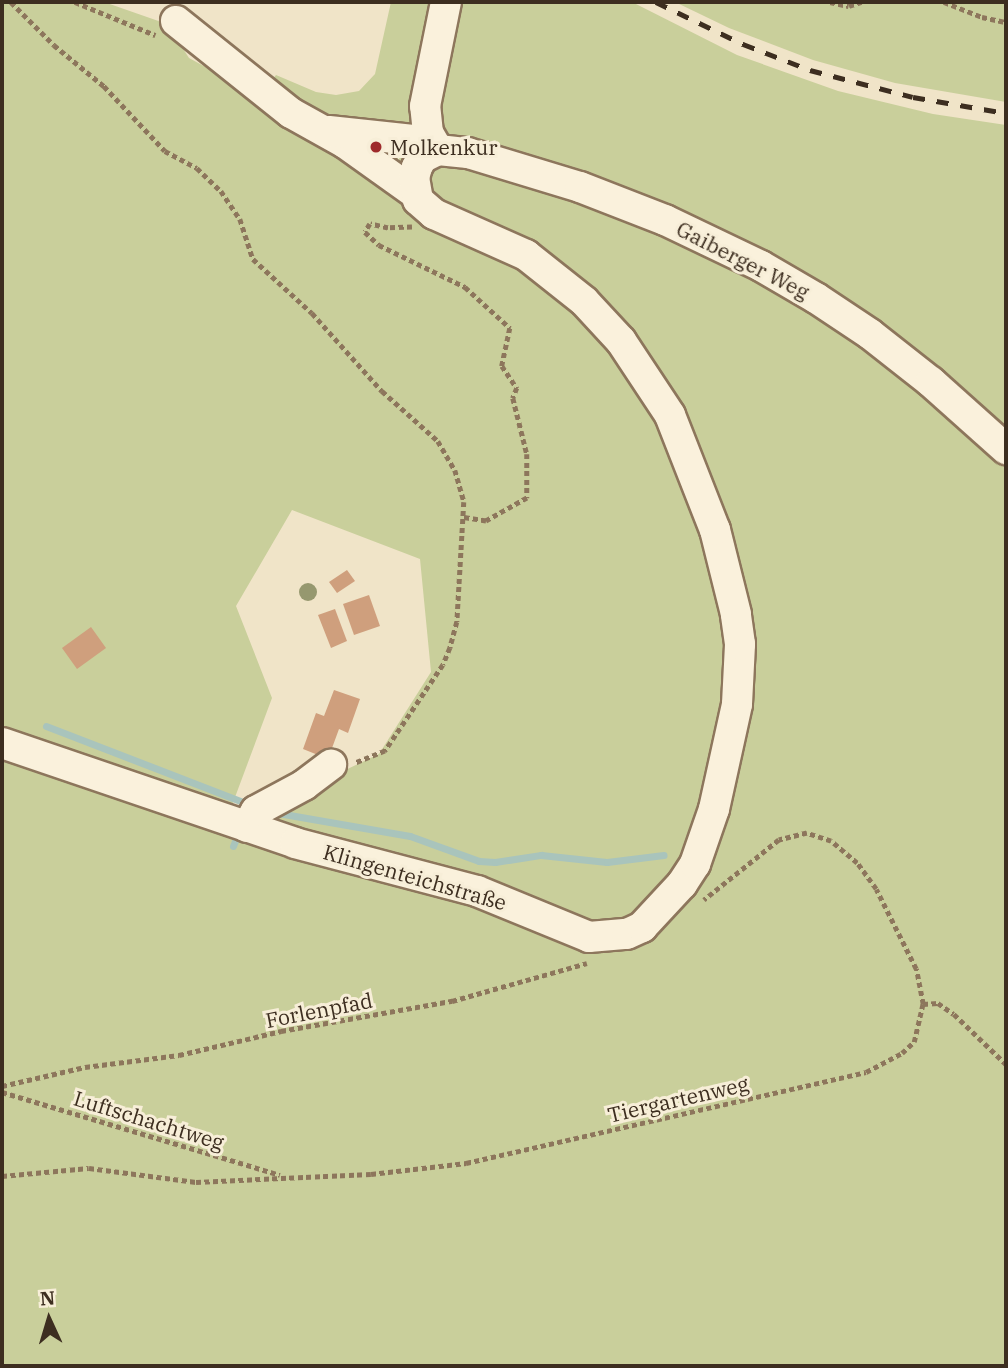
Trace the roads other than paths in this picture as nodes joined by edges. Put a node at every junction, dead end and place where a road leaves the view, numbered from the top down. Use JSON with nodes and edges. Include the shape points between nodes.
{"nodes":[{"id":1,"x":446,"y":2,"type":"edge"},
{"id":2,"x":170,"y":30,"type":"road end"},
{"id":3,"x":322,"y":131,"type":"junction"},
{"id":4,"x":438,"y":150,"type":"junction"},
{"id":5,"x":415,"y":193,"type":"junction"},
{"id":6,"x":1006,"y":449,"type":"edge"},
{"id":7,"x":2,"y":743,"type":"edge"},
{"id":8,"x":331,"y":765,"type":"road end"},
{"id":9,"x":247,"y":827,"type":"junction"}],
"edges":[{"from":1,"to":4,"type":"street","via":[[425,106],[428,133]]},
{"from":2,"to":3,"type":"street","name":"Klingenteichstraße"},
{"from":3,"to":4,"type":"street","name":"Gaiberger Weg","via":[[413,140]]},
{"from":3,"to":5,"type":"street","name":"Klingenteichstraße"},
{"from":4,"to":5,"type":"street","via":[[416,167]]},
{"from":4,"to":6,"type":"street","name":"Gaiberger Weg","via":[[468,153],[580,187],[666,220],[761,266],[870,334]]},
{"from":5,"to":9,"type":"street","name":"Klingenteichstraße","via":[[434,214],[526,255],[584,301],[635,359],[670,415],[704,496],[736,614],[740,644],[737,704],[722,778],[695,864],[682,884],[651,920],[614,937],[574,933],[477,891]]},
{"from":7,"to":9,"type":"street","name":"Klingenteichstraße"},
{"from":8,"to":9,"type":"street","via":[[256,811]]}]}
